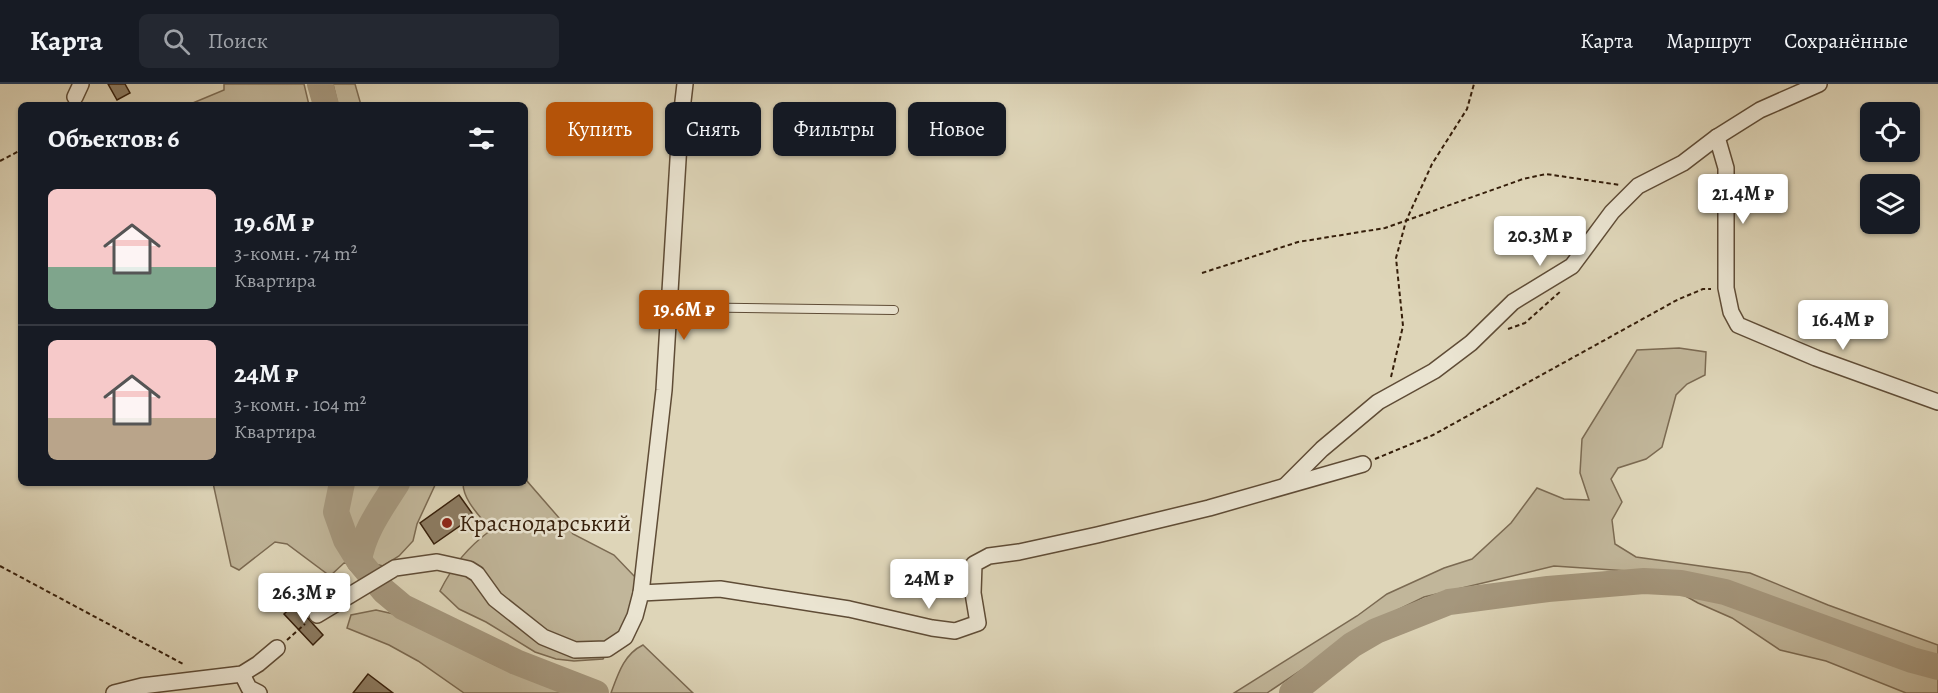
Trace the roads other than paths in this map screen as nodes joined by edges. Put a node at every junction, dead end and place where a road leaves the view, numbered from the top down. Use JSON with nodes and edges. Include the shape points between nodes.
{"nodes":[{"id":1,"x":685,"y":84,"type":"edge"},
{"id":2,"x":1819,"y":84,"type":"edge"},
{"id":3,"x":1717,"y":137,"type":"junction"},
{"id":4,"x":670,"y":307,"type":"junction"},
{"id":5,"x":894,"y":310,"type":"dead end"},
{"id":6,"x":1938,"y":402,"type":"edge"},
{"id":7,"x":1363,"y":464,"type":"road end"},
{"id":8,"x":1284,"y":488,"type":"junction"},
{"id":9,"x":641,"y":593,"type":"junction"},
{"id":10,"x":317,"y":615,"type":"road end"},
{"id":11,"x":277,"y":648,"type":"road end"},
{"id":12,"x":242,"y":674,"type":"junction"},
{"id":13,"x":114,"y":693,"type":"edge"},
{"id":14,"x":259,"y":693,"type":"edge"}],
"edges":[{"from":1,"to":4,"type":"street"},
{"from":2,"to":3,"type":"street","via":[[1760,110]]},
{"from":3,"to":6,"type":"street","via":[[1726,168],[1726,288],[1738,325]]},
{"from":3,"to":8,"type":"street","via":[[1683,163],[1638,186],[1612,212],[1572,267],[1514,303],[1434,371],[1386,398],[1322,449]]},
{"from":4,"to":5,"type":"lane"},
{"from":4,"to":9,"type":"street"},
{"from":7,"to":8,"type":"street"},
{"from":8,"to":9,"type":"street","via":[[1097,536],[989,556],[974,564],[978,623],[955,631],[849,609],[720,589]]},
{"from":9,"to":10,"type":"street","via":[[636,616],[625,637],[607,649],[575,650],[543,637],[495,599],[477,574],[437,562],[395,568]]},
{"from":11,"to":12,"type":"street"},
{"from":12,"to":13,"type":"street"},
{"from":12,"to":14,"type":"street","via":[[249,688]]}]}
